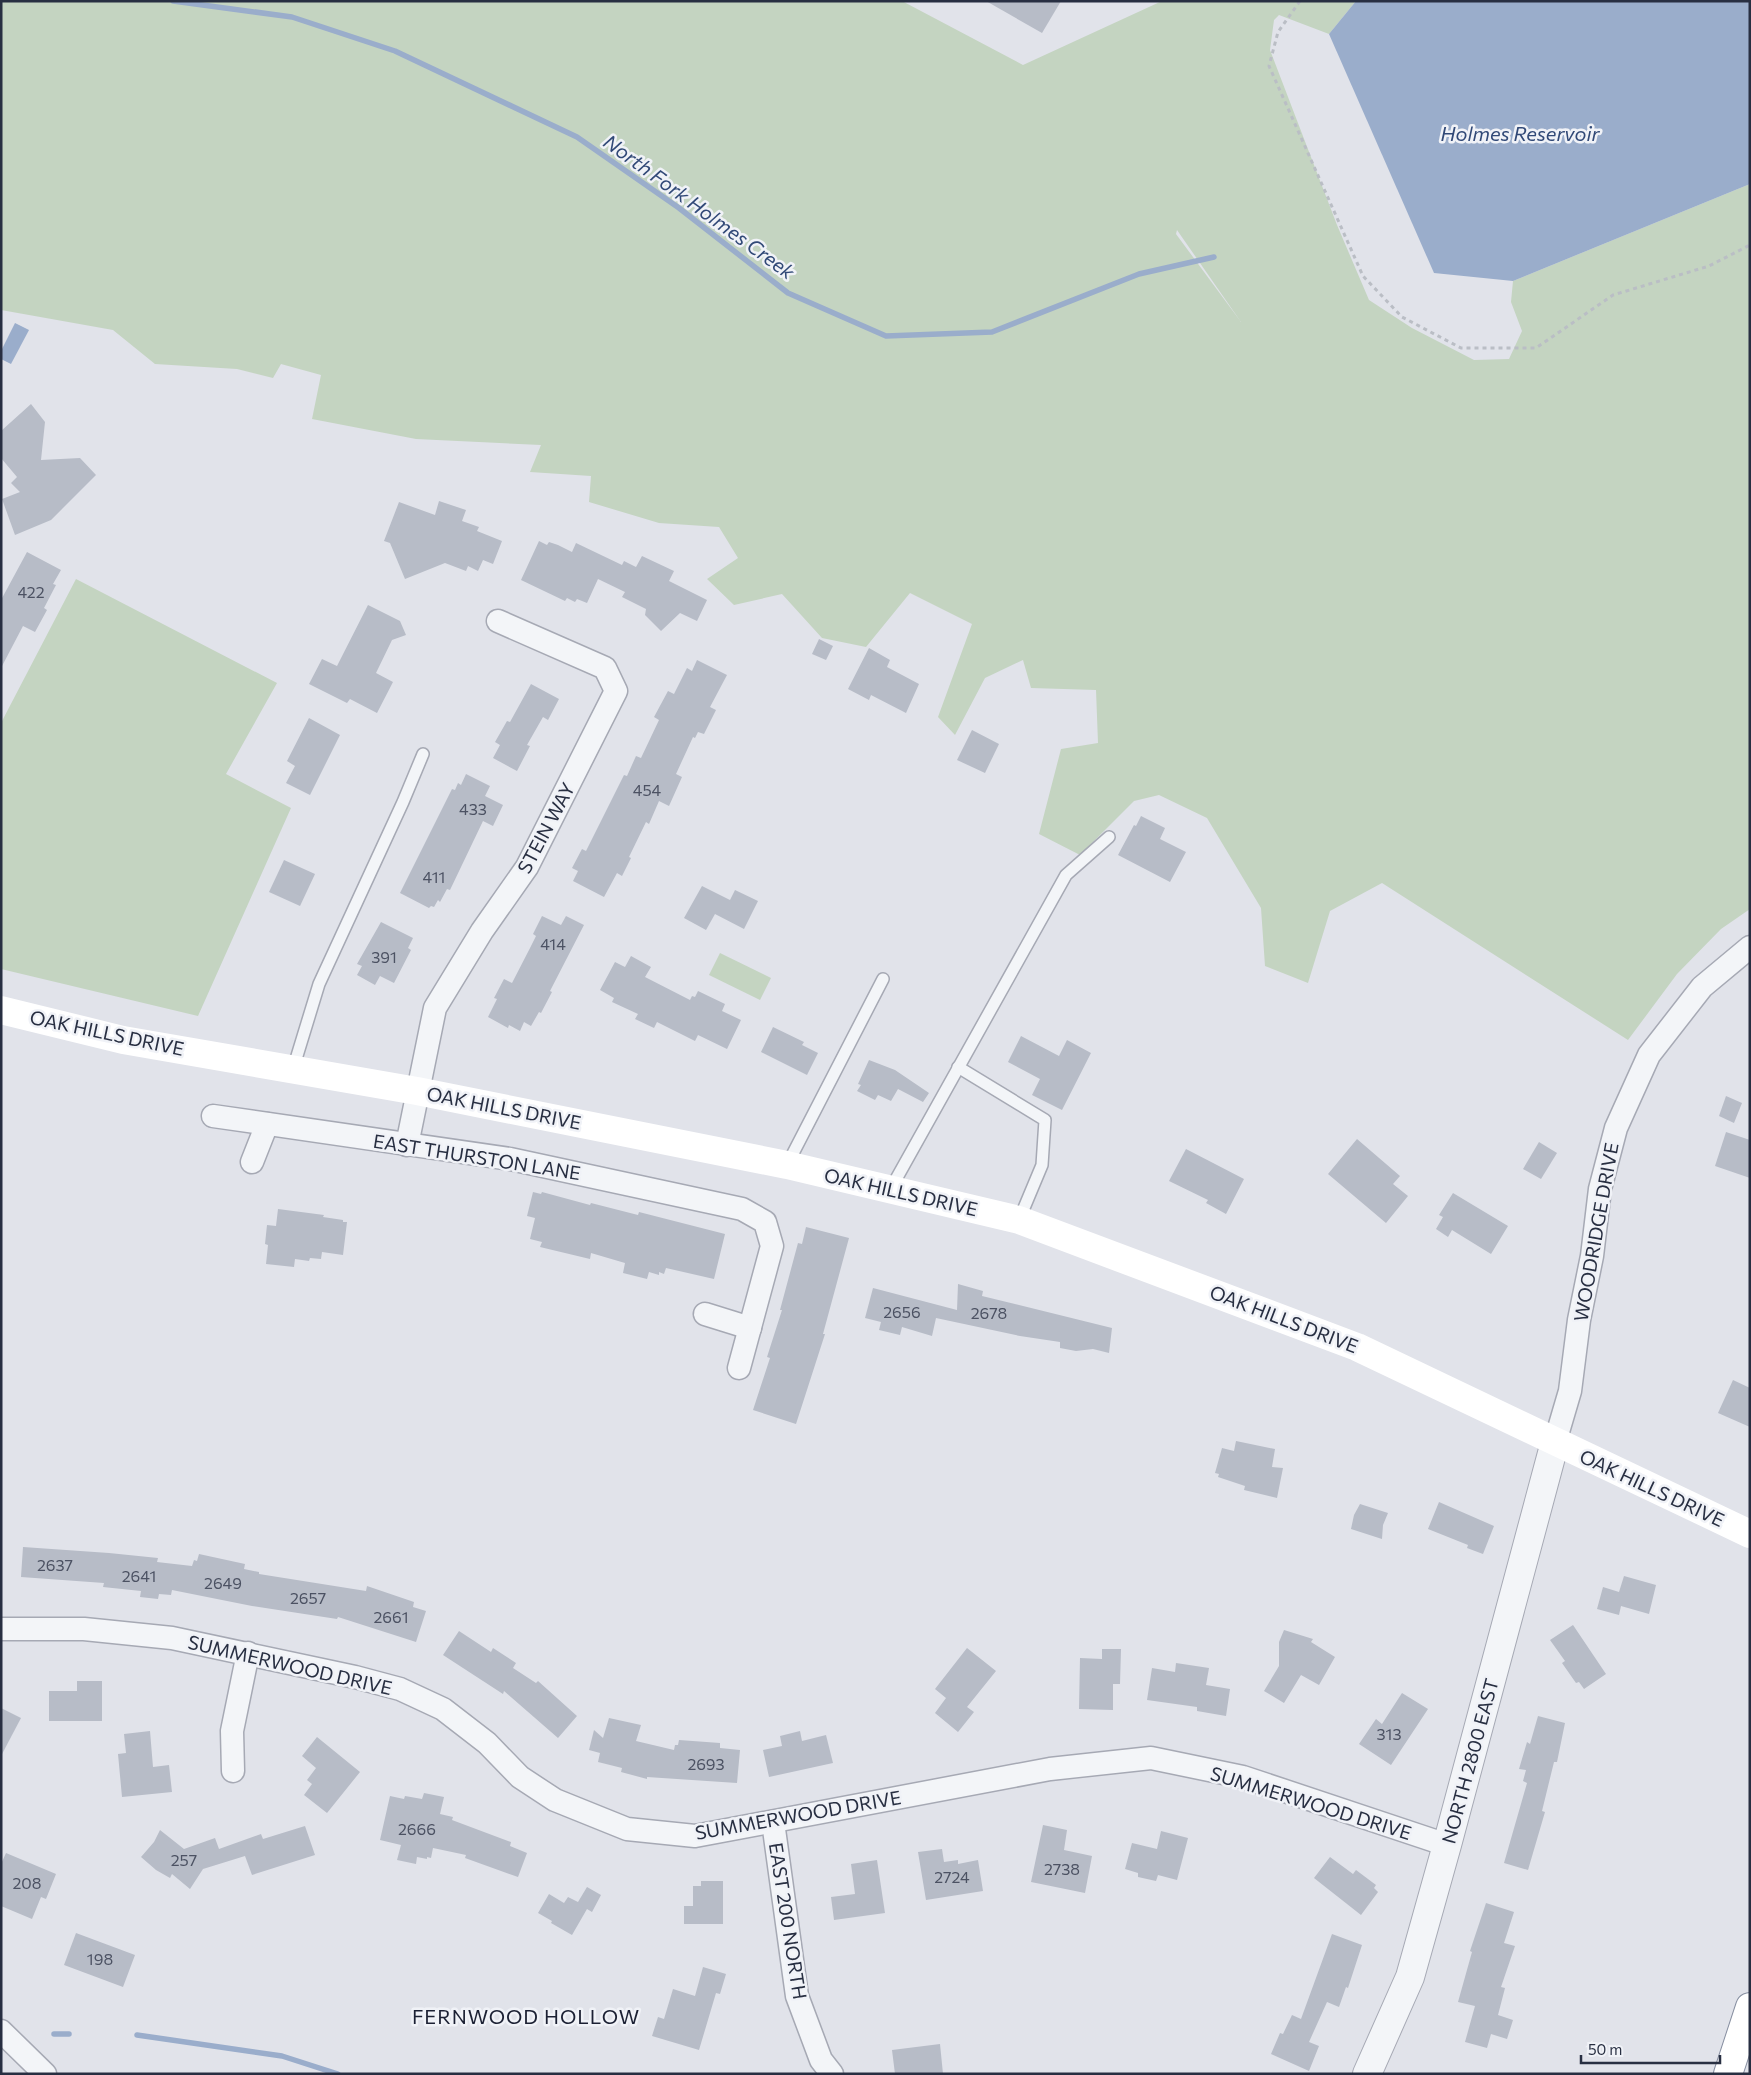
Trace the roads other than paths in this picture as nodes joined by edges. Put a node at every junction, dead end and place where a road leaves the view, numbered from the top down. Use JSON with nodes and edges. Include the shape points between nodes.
{"nodes":[{"id":1,"x":498,"y":621,"type":"dead end"},
{"id":2,"x":423,"y":754,"type":"dead end"},
{"id":3,"x":1109,"y":837,"type":"dead end"},
{"id":4,"x":1750,"y":947,"type":"edge"},
{"id":5,"x":883,"y":979,"type":"dead end"},
{"id":6,"x":1,"y":1010,"type":"edge"},
{"id":7,"x":958,"y":1067,"type":"junction"},
{"id":8,"x":293,"y":1069,"type":"junction"},
{"id":9,"x":417,"y":1091,"type":"junction"},
{"id":10,"x":213,"y":1116,"type":"dead end"},
{"id":11,"x":267,"y":1124,"type":"junction"},
{"id":12,"x":407,"y":1145,"type":"junction"},
{"id":13,"x":252,"y":1162,"type":"dead end"},
{"id":14,"x":788,"y":1165,"type":"junction"},
{"id":15,"x":890,"y":1190,"type":"junction"},
{"id":16,"x":1019,"y":1220,"type":"junction"},
{"id":17,"x":705,"y":1314,"type":"dead end"},
{"id":18,"x":750,"y":1328,"type":"junction"},
{"id":19,"x":740,"y":1368,"type":"dead end"},
{"id":20,"x":1555,"y":1442,"type":"junction"},
{"id":21,"x":1750,"y":1534,"type":"edge"},
{"id":22,"x":1,"y":1629,"type":"edge"},
{"id":23,"x":248,"y":1653,"type":"junction"},
{"id":24,"x":233,"y":1771,"type":"dead end"},
{"id":25,"x":772,"y":1822,"type":"junction"},
{"id":26,"x":1447,"y":1845,"type":"junction"},
{"id":27,"x":1750,"y":2007,"type":"edge"},
{"id":28,"x":1,"y":2031,"type":"edge"},
{"id":29,"x":45,"y":2074,"type":"edge"},
{"id":30,"x":832,"y":2074,"type":"edge"},
{"id":31,"x":1367,"y":2074,"type":"edge"},
{"id":32,"x":1728,"y":2074,"type":"edge"}],
"edges":[{"from":1,"to":9,"type":"street","name":"STEIN WAY","via":[[606,668],[616,691],[527,868],[482,931],[435,1008]]},
{"from":2,"to":8,"type":"lane","via":[[319,984]]},
{"from":3,"to":7,"type":"lane","via":[[1066,875]]},
{"from":4,"to":20,"type":"street","name":"WOODRIDGE DRIVE","via":[[1702,987],[1650,1055],[1616,1128],[1600,1189],[1570,1390]]},
{"from":5,"to":14,"type":"lane"},
{"from":6,"to":8,"type":"main road","name":"OAK HILLS DRIVE","via":[[123,1040]]},
{"from":7,"to":15,"type":"lane"},
{"from":7,"to":16,"type":"lane","via":[[1045,1120],[1042,1164]]},
{"from":8,"to":9,"type":"main road","name":"OAK HILLS DRIVE"},
{"from":9,"to":12,"type":"street"},
{"from":9,"to":14,"type":"main road","name":"OAK HILLS DRIVE"},
{"from":10,"to":11,"type":"street","name":"EAST THURSTON LANE"},
{"from":11,"to":12,"type":"street","name":"EAST THURSTON LANE"},
{"from":11,"to":13,"type":"street"},
{"from":12,"to":18,"type":"street","name":"EAST THURSTON LANE","via":[[510,1159],[742,1209],[765,1222],[772,1246]]},
{"from":14,"to":15,"type":"main road","name":"OAK HILLS DRIVE"},
{"from":15,"to":16,"type":"main road","name":"OAK HILLS DRIVE"},
{"from":16,"to":20,"type":"main road","name":"OAK HILLS DRIVE","via":[[1357,1347]]},
{"from":17,"to":18,"type":"street"},
{"from":18,"to":19,"type":"street"},
{"from":20,"to":21,"type":"main road","name":"OAK HILLS DRIVE"},
{"from":20,"to":26,"type":"street","name":"NORTH 2800 EAST"},
{"from":22,"to":23,"type":"street","name":"SUMMERWOOD DRIVE","via":[[84,1629],[172,1638]]},
{"from":23,"to":24,"type":"street","via":[[232,1731]]},
{"from":23,"to":25,"type":"street","name":"SUMMERWOOD DRIVE","via":[[400,1689],[443,1709],[487,1743],[520,1777],[555,1800],[627,1830],[695,1836]]},
{"from":25,"to":26,"type":"street","name":"SUMMERWOOD DRIVE","via":[[1050,1769],[1151,1758],[1243,1777]]},
{"from":25,"to":30,"type":"street","name":"EAST 200 NORTH","via":[[797,1996],[821,2060]]},
{"from":26,"to":31,"type":"street","name":"NORTH 2800 EAST","via":[[1410,1977]]},
{"from":27,"to":32,"type":"main road"},
{"from":28,"to":29,"type":"street"}]}
